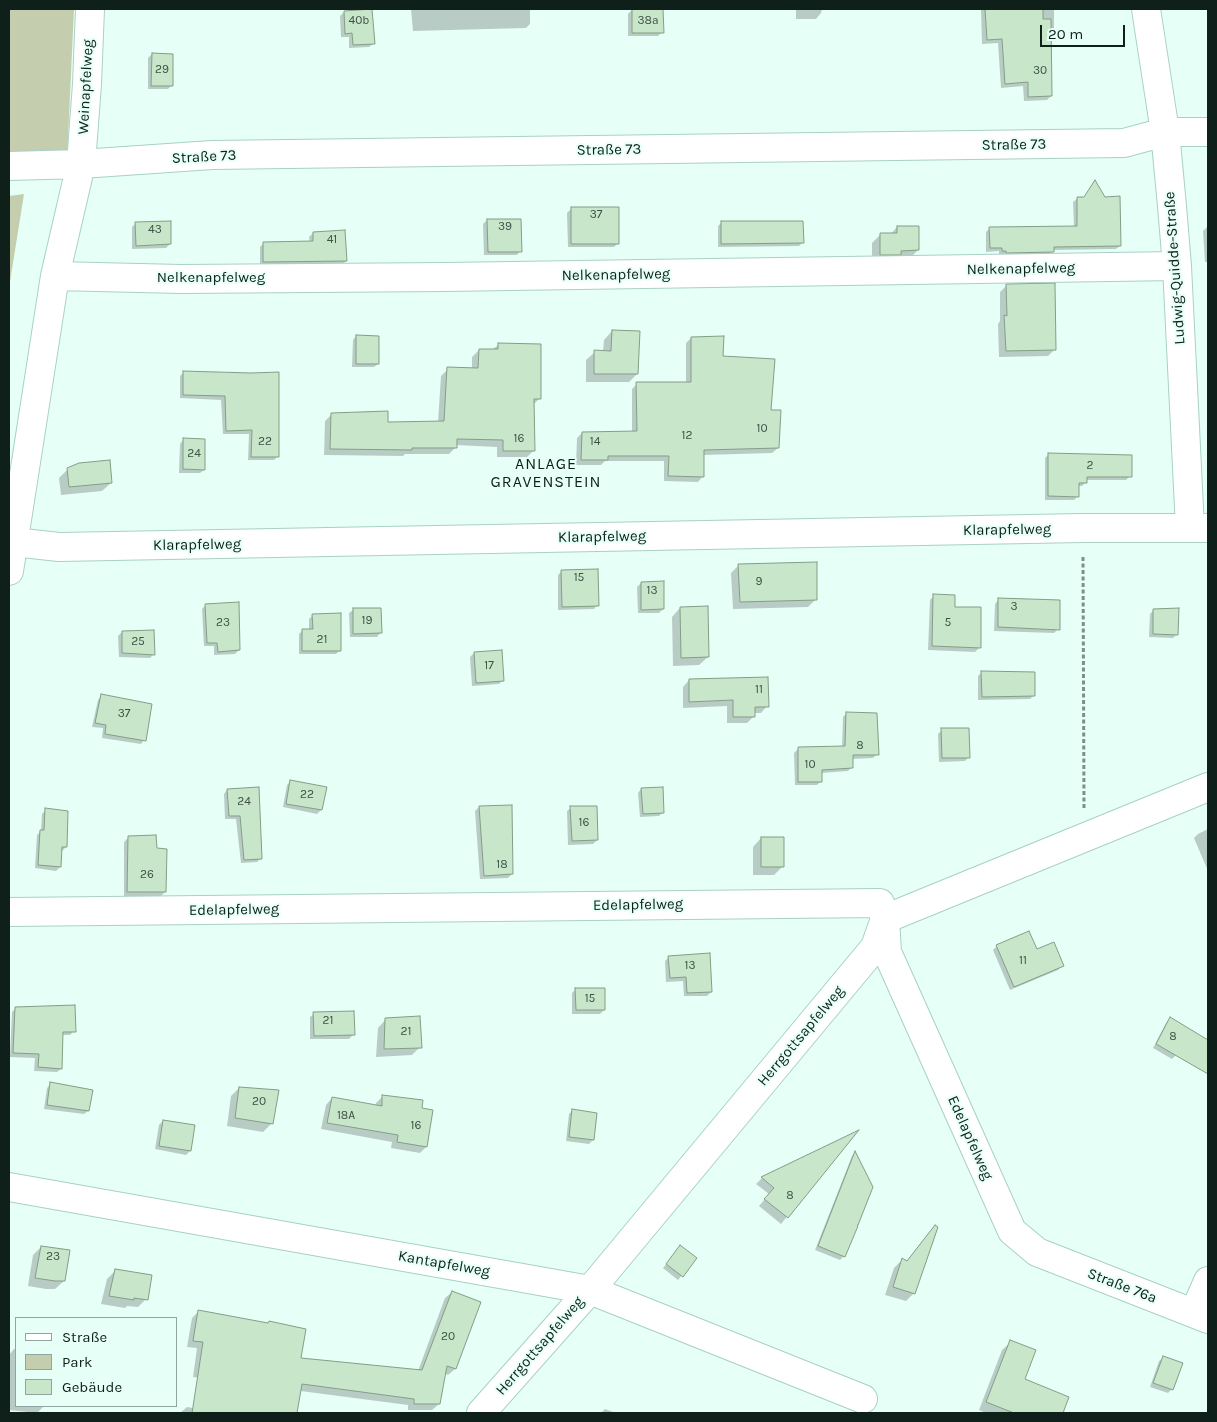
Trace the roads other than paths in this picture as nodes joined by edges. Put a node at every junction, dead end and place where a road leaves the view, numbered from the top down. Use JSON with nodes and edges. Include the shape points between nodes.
{"nodes":[{"id":1,"x":90,"y":9,"type":"edge"},
{"id":2,"x":1146,"y":9,"type":"edge"},
{"id":3,"x":1165,"y":132,"type":"junction"},
{"id":4,"x":1208,"y":132,"type":"edge"},
{"id":5,"x":81,"y":164,"type":"junction"},
{"id":6,"x":9,"y":166,"type":"edge"},
{"id":7,"x":1176,"y":266,"type":"junction"},
{"id":8,"x":55,"y":276,"type":"junction"},
{"id":9,"x":1199,"y":528,"type":"edge"},
{"id":10,"x":14,"y":542,"type":"junction"},
{"id":11,"x":9,"y":571,"type":"edge"},
{"id":12,"x":1208,"y":787,"type":"edge"},
{"id":13,"x":9,"y":912,"type":"edge"},
{"id":14,"x":885,"y":919,"type":"junction"},
{"id":15,"x":9,"y":1187,"type":"edge"},
{"id":16,"x":1037,"y":1252,"type":"joint"},
{"id":17,"x":1208,"y":1281,"type":"edge"},
{"id":18,"x":590,"y":1290,"type":"junction"},
{"id":19,"x":1201,"y":1316,"type":"edge"},
{"id":20,"x":863,"y":1399,"type":"dead end"},
{"id":21,"x":481,"y":1413,"type":"edge"}],
"edges":[{"from":1,"to":5,"type":"street","name":"Weinapfelweg"},
{"from":2,"to":3,"type":"street","name":"Ludwig-Quidde-Straße"},
{"from":3,"to":4,"type":"street","name":"Straße 73"},
{"from":3,"to":5,"type":"street","name":"Straße 73","via":[[1124,143],[212,155]]},
{"from":3,"to":7,"type":"street","name":"Ludwig-Quidde-Straße"},
{"from":5,"to":6,"type":"street","name":"Straße 73"},
{"from":5,"to":8,"type":"street","name":"Weinapfelweg"},
{"from":7,"to":8,"type":"street","name":"Nelkenapfelweg","via":[[444,277],[181,279]]},
{"from":7,"to":9,"type":"street","name":"Ludwig-Quidde-Straße"},
{"from":8,"to":10,"type":"street","name":"Weinapfelweg"},
{"from":9,"to":10,"type":"street","name":"Klarapfelweg","via":[[59,547]]},
{"from":10,"to":11,"type":"street"},
{"from":12,"to":14,"type":"street"},
{"from":13,"to":14,"type":"street","name":"Edelapfelweg","via":[[880,903]]},
{"from":14,"to":16,"type":"street","name":"Edelapfelweg","via":[[887,952],[1012,1231]]},
{"from":14,"to":18,"type":"street","name":"Herrgottsapfelweg","via":[[875,947]]},
{"from":15,"to":18,"type":"street","name":"Kantapfelweg"},
{"from":16,"to":19,"type":"street","name":"Straße 76a"},
{"from":17,"to":19,"type":"street"},
{"from":18,"to":20,"type":"street","name":"Kantapfelweg"},
{"from":18,"to":21,"type":"street","name":"Herrgottsapfelweg"}]}
